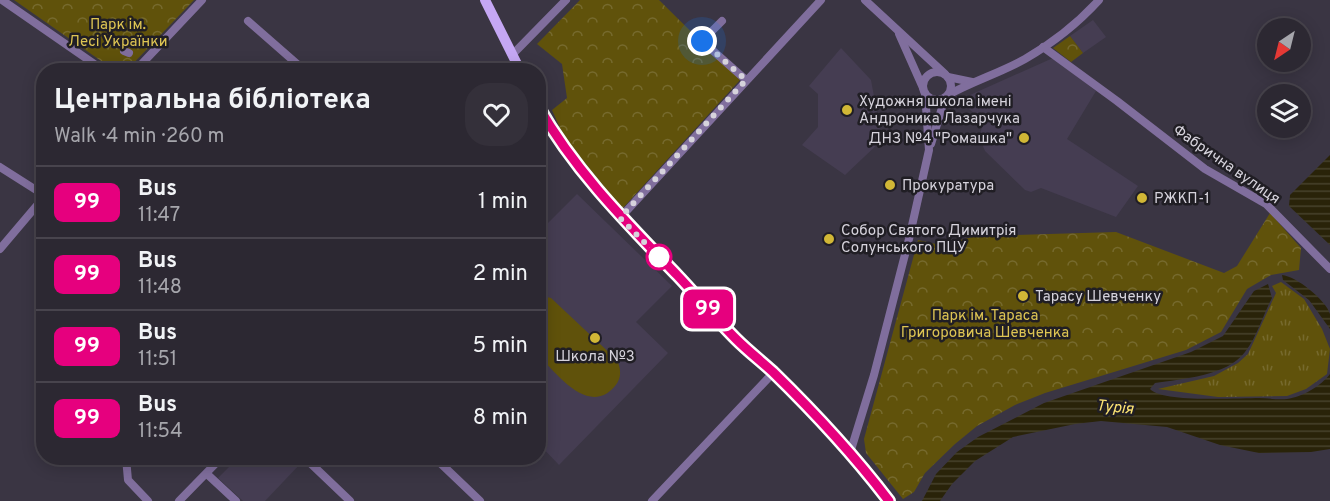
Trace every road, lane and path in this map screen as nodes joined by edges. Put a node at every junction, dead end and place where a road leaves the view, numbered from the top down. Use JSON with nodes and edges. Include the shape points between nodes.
{"nodes":[{"id":1,"x":2,"y":0,"type":"edge"},
{"id":2,"x":201,"y":0,"type":"edge"},
{"id":3,"x":485,"y":0,"type":"edge"},
{"id":4,"x":566,"y":0,"type":"edge"},
{"id":5,"x":821,"y":0,"type":"edge"},
{"id":6,"x":865,"y":0,"type":"edge"},
{"id":7,"x":1099,"y":0,"type":"edge"},
{"id":8,"x":248,"y":21,"type":"dead end"},
{"id":9,"x":722,"y":21,"type":"dead end"},
{"id":10,"x":897,"y":31,"type":"junction"},
{"id":11,"x":1043,"y":48,"type":"junction"},
{"id":12,"x":512,"y":54,"type":"junction"},
{"id":13,"x":93,"y":63,"type":"edge"},
{"id":14,"x":142,"y":63,"type":"edge"},
{"id":15,"x":296,"y":63,"type":"edge"},
{"id":16,"x":516,"y":63,"type":"edge"},
{"id":17,"x":946,"y":75,"type":"junction"},
{"id":18,"x":746,"y":80,"type":"junction"},
{"id":19,"x":972,"y":82,"type":"junction"},
{"id":20,"x":924,"y":91,"type":"junction"},
{"id":21,"x":946,"y":96,"type":"junction"},
{"id":22,"x":546,"y":119,"type":"edge"},
{"id":23,"x":549,"y":124,"type":"junction"},
{"id":24,"x":546,"y":126,"type":"edge"},
{"id":25,"x":929,"y":150,"type":"junction"},
{"id":26,"x":0,"y":167,"type":"edge"},
{"id":27,"x":36,"y":191,"type":"edge"},
{"id":28,"x":36,"y":206,"type":"edge"},
{"id":29,"x":620,"y":218,"type":"junction"},
{"id":30,"x":0,"y":249,"type":"edge"},
{"id":31,"x":1330,"y":269,"type":"edge"},
{"id":32,"x":773,"y":372,"type":"junction"},
{"id":33,"x":850,"y":453,"type":"junction"},
{"id":34,"x":127,"y":465,"type":"edge"},
{"id":35,"x":214,"y":465,"type":"edge"},
{"id":36,"x":312,"y":465,"type":"edge"},
{"id":37,"x":442,"y":465,"type":"edge"},
{"id":38,"x":207,"y":474,"type":"junction"},
{"id":39,"x":886,"y":497,"type":"edge"},
{"id":40,"x":148,"y":501,"type":"edge"},
{"id":41,"x":179,"y":501,"type":"edge"},
{"id":42,"x":236,"y":501,"type":"edge"},
{"id":43,"x":350,"y":501,"type":"edge"},
{"id":44,"x":480,"y":501,"type":"edge"},
{"id":45,"x":652,"y":501,"type":"edge"}],
"edges":[{"from":1,"to":13,"type":"street"},
{"from":2,"to":14,"type":"street"},
{"from":3,"to":12,"type":"main road"},
{"from":4,"to":12,"type":"street"},
{"from":5,"to":18,"type":"street"},
{"from":6,"to":10,"type":"street"},
{"from":7,"to":11,"type":"street"},
{"from":8,"to":15,"type":"street"},
{"from":9,"to":18,"type":"street","via":[[702,41]]},
{"from":10,"to":17,"type":"street"},
{"from":10,"to":20,"type":"street"},
{"from":11,"to":19,"type":"street"},
{"from":11,"to":31,"type":"street","name":"Фабрична вулиця","via":[[1205,169],[1266,204]]},
{"from":12,"to":16,"type":"main road"},
{"from":17,"to":19,"type":"street"},
{"from":17,"to":20,"type":"street","via":[[931,73],[924,80]]},
{"from":17,"to":21,"type":"street","via":[[951,86]]},
{"from":18,"to":29,"type":"street"},
{"from":19,"to":21,"type":"street"},
{"from":20,"to":21,"type":"street","via":[[932,99]]},
{"from":20,"to":25,"type":"street"},
{"from":21,"to":25,"type":"street"},
{"from":22,"to":23,"type":"main road"},
{"from":23,"to":24,"type":"street"},
{"from":23,"to":29,"type":"main road"},
{"from":25,"to":33,"type":"street","via":[[874,375]]},
{"from":26,"to":27,"type":"street"},
{"from":28,"to":30,"type":"street"},
{"from":29,"to":32,"type":"main road"},
{"from":32,"to":33,"type":"main road"},
{"from":32,"to":45,"type":"street"},
{"from":33,"to":39,"type":"main road"},
{"from":34,"to":40,"type":"street","via":[[128,480]]},
{"from":35,"to":38,"type":"street"},
{"from":36,"to":43,"type":"street"},
{"from":37,"to":44,"type":"street"},
{"from":38,"to":41,"type":"street"},
{"from":38,"to":42,"type":"street"}]}
